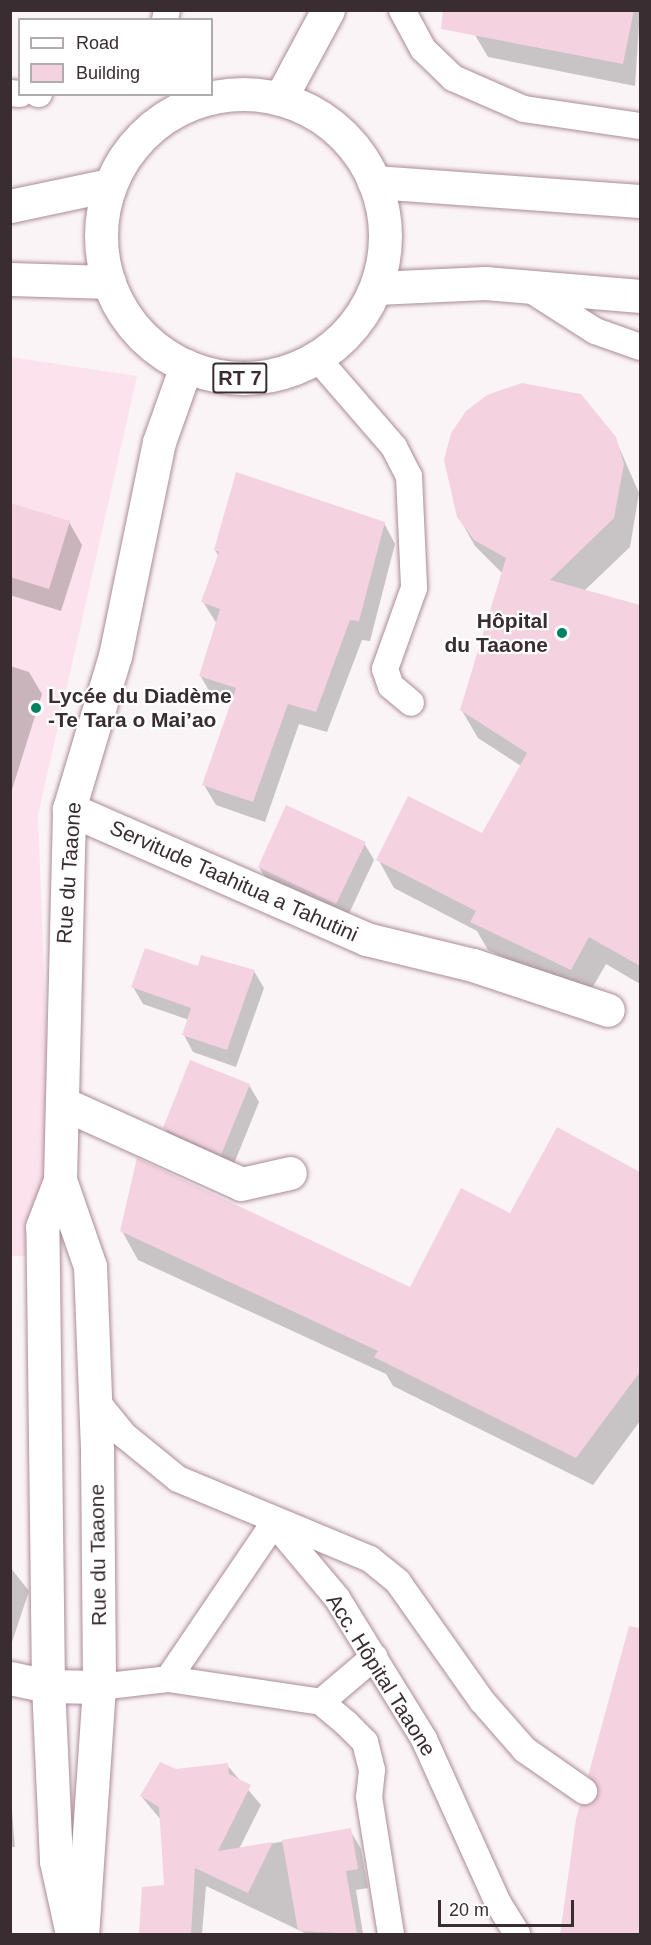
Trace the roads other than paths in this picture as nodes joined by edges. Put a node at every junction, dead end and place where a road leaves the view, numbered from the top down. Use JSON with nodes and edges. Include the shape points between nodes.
{"nodes":[{"id":1,"x":328,"y":10,"type":"edge"},
{"id":2,"x":402,"y":10,"type":"edge"},
{"id":3,"x":280,"y":99,"type":"junction"},
{"id":4,"x":640,"y":126,"type":"edge"},
{"id":5,"x":375,"y":182,"type":"junction"},
{"id":6,"x":110,"y":185,"type":"junction"},
{"id":7,"x":640,"y":201,"type":"edge"},
{"id":8,"x":10,"y":206,"type":"edge"},
{"id":9,"x":10,"y":279,"type":"edge"},
{"id":10,"x":109,"y":282,"type":"junction"},
{"id":11,"x":376,"y":288,"type":"junction"},
{"id":12,"x":531,"y":290,"type":"junction"},
{"id":13,"x":640,"y":296,"type":"edge"},
{"id":14,"x":640,"y":347,"type":"edge"},
{"id":15,"x":317,"y":358,"type":"junction"},
{"id":16,"x":186,"y":366,"type":"junction"},
{"id":17,"x":411,"y":703,"type":"dead end"},
{"id":18,"x":69,"y":809,"type":"junction"},
{"id":19,"x":608,"y":1010,"type":"dead end"},
{"id":20,"x":62,"y":1103,"type":"junction"},
{"id":21,"x":290,"y":1173,"type":"dead end"},
{"id":22,"x":60,"y":1180,"type":"junction"},
{"id":23,"x":93,"y":1397,"type":"junction"},
{"id":24,"x":274,"y":1523,"type":"junction"},
{"id":25,"x":374,"y":1657,"type":"junction"},
{"id":26,"x":10,"y":1678,"type":"edge"},
{"id":27,"x":168,"y":1679,"type":"junction"},
{"id":28,"x":48,"y":1686,"type":"junction"},
{"id":29,"x":99,"y":1687,"type":"junction"},
{"id":30,"x":321,"y":1702,"type":"junction"},
{"id":31,"x":584,"y":1791,"type":"dead end"},
{"id":32,"x":72,"y":1935,"type":"edge"},
{"id":33,"x":82,"y":1935,"type":"edge"},
{"id":34,"x":390,"y":1935,"type":"edge"},
{"id":35,"x":518,"y":1935,"type":"edge"}],
"edges":[{"from":1,"to":3,"type":"main road"},
{"from":2,"to":4,"type":"lane","via":[[423,49],[453,78],[524,109]]},
{"from":3,"to":5,"type":"main road","number":"RT 7","via":[[337,130]]},
{"from":3,"to":6,"type":"main road","number":"RT 7","via":[[223,96],[170,114],[128,152]]},
{"from":5,"to":7,"type":"main road"},
{"from":5,"to":11,"type":"main road","number":"RT 7","via":[[386,236]]},
{"from":6,"to":8,"type":"main road"},
{"from":6,"to":10,"type":"main road","number":"RT 7","via":[[101,234]]},
{"from":9,"to":10,"type":"main road"},
{"from":10,"to":16,"type":"main road","number":"RT 7","via":[[131,323]]},
{"from":11,"to":12,"type":"main road","via":[[485,283]]},
{"from":11,"to":15,"type":"main road","number":"RT 7","via":[[353,328]]},
{"from":12,"to":13,"type":"main road"},
{"from":12,"to":14,"type":"lane","via":[[595,331]]},
{"from":15,"to":16,"type":"main road","number":"RT 7","via":[[253,378],[218,376]]},
{"from":15,"to":17,"type":"lane","via":[[394,447],[409,476],[414,588],[385,669],[391,686]]},
{"from":16,"to":18,"type":"main road","name":"Rue du Taaone","via":[[159,442],[115,656]]},
{"from":18,"to":19,"type":"main road","name":"Servitude Taahitua a Tahutini","via":[[366,939],[472,965]]},
{"from":18,"to":20,"type":"main road","name":"Rue du Taaone"},
{"from":20,"to":21,"type":"main road","via":[[241,1184]]},
{"from":20,"to":22,"type":"main road","name":"Rue du Taaone"},
{"from":22,"to":23,"type":"main road","name":"Rue du Taaone","via":[[90,1266]]},
{"from":22,"to":28,"type":"main road","name":"Rue du Taaone","via":[[42,1227]]},
{"from":23,"to":24,"type":"lane","name":"Acc. Hôpital Taaone","via":[[124,1435],[178,1479]]},
{"from":23,"to":29,"type":"main road","name":"Rue du Taaone"},
{"from":24,"to":25,"type":"lane","name":"Acc. Hôpital Taaone","via":[[337,1598]]},
{"from":24,"to":27,"type":"lane"},
{"from":24,"to":31,"type":"lane","name":"Acc. Hôpital Taaone","via":[[370,1559],[398,1582],[503,1726],[525,1750]]},
{"from":25,"to":30,"type":"lane"},
{"from":25,"to":35,"type":"lane","name":"Acc. Hôpital Taaone","via":[[424,1739],[498,1903]]},
{"from":26,"to":28,"type":"main road"},
{"from":27,"to":29,"type":"lane"},
{"from":27,"to":30,"type":"lane"},
{"from":28,"to":29,"type":"main road"},
{"from":28,"to":32,"type":"main road","name":"Rue du Taaone","via":[[57,1861]]},
{"from":29,"to":33,"type":"main road","name":"Rue du Taaone"},
{"from":30,"to":34,"type":"lane","via":[[365,1742]]}]}
